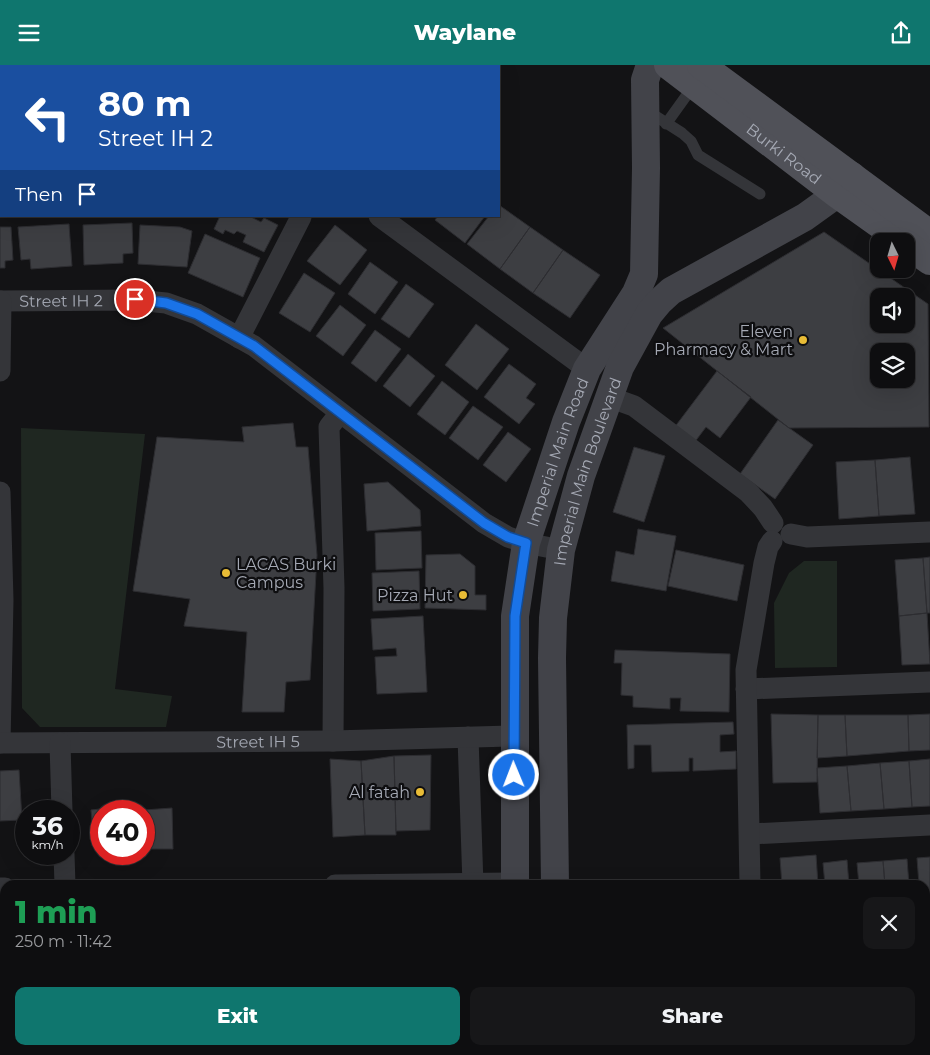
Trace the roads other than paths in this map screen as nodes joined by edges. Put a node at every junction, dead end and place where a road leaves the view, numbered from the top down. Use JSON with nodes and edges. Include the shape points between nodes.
{"nodes":[{"id":1,"x":650,"y":65,"type":"edge"},
{"id":2,"x":668,"y":65,"type":"edge"},
{"id":3,"x":698,"y":75,"type":"edge"},
{"id":4,"x":656,"y":117,"type":"junction"},
{"id":5,"x":845,"y":185,"type":"junction"},
{"id":6,"x":760,"y":193,"type":"dead end"},
{"id":7,"x":300,"y":217,"type":"edge"},
{"id":8,"x":380,"y":217,"type":"edge"},
{"id":9,"x":895,"y":233,"type":"edge"},
{"id":10,"x":930,"y":234,"type":"edge"},
{"id":11,"x":915,"y":250,"type":"edge"},
{"id":12,"x":930,"y":261,"type":"edge"},
{"id":13,"x":0,"y":301,"type":"edge"},
{"id":14,"x":240,"y":338,"type":"junction"},
{"id":15,"x":591,"y":363,"type":"junction"},
{"id":16,"x":620,"y":367,"type":"junction"},
{"id":17,"x":0,"y":371,"type":"edge"},
{"id":18,"x":609,"y":397,"type":"junction"},
{"id":19,"x":340,"y":413,"type":"junction"},
{"id":20,"x":0,"y":492,"type":"edge"},
{"id":21,"x":930,"y":532,"type":"edge"},
{"id":22,"x":779,"y":533,"type":"junction"},
{"id":23,"x":526,"y":543,"type":"junction"},
{"id":24,"x":561,"y":550,"type":"junction"},
{"id":25,"x":1,"y":600,"type":"edge"},
{"id":26,"x":930,"y":682,"type":"edge"},
{"id":27,"x":746,"y":689,"type":"junction"},
{"id":28,"x":514,"y":736,"type":"junction"},
{"id":29,"x":468,"y":737,"type":"junction"},
{"id":30,"x":333,"y":741,"type":"junction"},
{"id":31,"x":0,"y":743,"type":"edge"},
{"id":32,"x":60,"y":743,"type":"junction"},
{"id":33,"x":62,"y":800,"type":"edge"},
{"id":34,"x":930,"y":825,"type":"edge"},
{"id":35,"x":750,"y":834,"type":"junction"},
{"id":36,"x":64,"y":865,"type":"edge"},
{"id":37,"x":65,"y":880,"type":"edge"},
{"id":38,"x":473,"y":880,"type":"edge"},
{"id":39,"x":515,"y":880,"type":"edge"},
{"id":40,"x":555,"y":880,"type":"edge"},
{"id":41,"x":750,"y":880,"type":"edge"}],
"edges":[{"from":1,"to":4,"type":"street","name":"Imperial Main Road","via":[[646,80]]},
{"from":2,"to":3,"type":"main road","name":"Burki Road"},
{"from":3,"to":4,"type":"lane"},
{"from":3,"to":5,"type":"main road","name":"Burki Road"},
{"from":4,"to":6,"type":"lane","via":[[691,141],[698,155]]},
{"from":4,"to":15,"type":"street","name":"Imperial Main Road","via":[[644,274],[636,293]]},
{"from":5,"to":9,"type":"main road","name":"Burki Road"},
{"from":5,"to":10,"type":"main road","name":"Burki Road"},
{"from":5,"to":16,"type":"street","name":"Imperial Main Boulevard","via":[[805,217],[671,291],[649,314]]},
{"from":7,"to":14,"type":"street"},
{"from":8,"to":15,"type":"street"},
{"from":11,"to":12,"type":"main road"},
{"from":13,"to":14,"type":"street","name":"Street IH 2","via":[[135,299],[166,303],[197,314]]},
{"from":13,"to":17,"type":"street"},
{"from":14,"to":19,"type":"street","name":"Street IH 2"},
{"from":15,"to":16,"type":"street"},
{"from":15,"to":23,"type":"street","name":"Imperial Main Road","via":[[566,422]]},
{"from":16,"to":18,"type":"street","name":"Imperial Main Boulevard"},
{"from":18,"to":22,"type":"street","via":[[634,406],[748,492]]},
{"from":18,"to":24,"type":"street","name":"Imperial Main Boulevard","via":[[581,476]]},
{"from":19,"to":23,"type":"street","name":"Street IH 2","via":[[484,523]]},
{"from":19,"to":30,"type":"street","via":[[329,427],[334,588]]},
{"from":20,"to":25,"type":"street"},
{"from":21,"to":22,"type":"street","via":[[807,537]]},
{"from":22,"to":27,"type":"street","via":[[768,547],[764,563],[746,670]]},
{"from":23,"to":24,"type":"street","name":"Street IH 2"},
{"from":23,"to":28,"type":"street","name":"Imperial Main Road","via":[[515,616]]},
{"from":24,"to":40,"type":"street","name":"Imperial Main Boulevard","via":[[552,658]]},
{"from":25,"to":31,"type":"street"},
{"from":26,"to":27,"type":"street"},
{"from":27,"to":35,"type":"street"},
{"from":28,"to":29,"type":"street","name":"Street IH 5"},
{"from":28,"to":39,"type":"street","name":"Imperial Main Road"},
{"from":29,"to":30,"type":"street","name":"Street IH 5"},
{"from":29,"to":38,"type":"street"},
{"from":30,"to":32,"type":"street","name":"Street IH 5"},
{"from":31,"to":32,"type":"street","name":"Street IH 5"},
{"from":32,"to":33,"type":"street"},
{"from":34,"to":35,"type":"street"},
{"from":35,"to":41,"type":"street"},
{"from":36,"to":37,"type":"street"}]}
